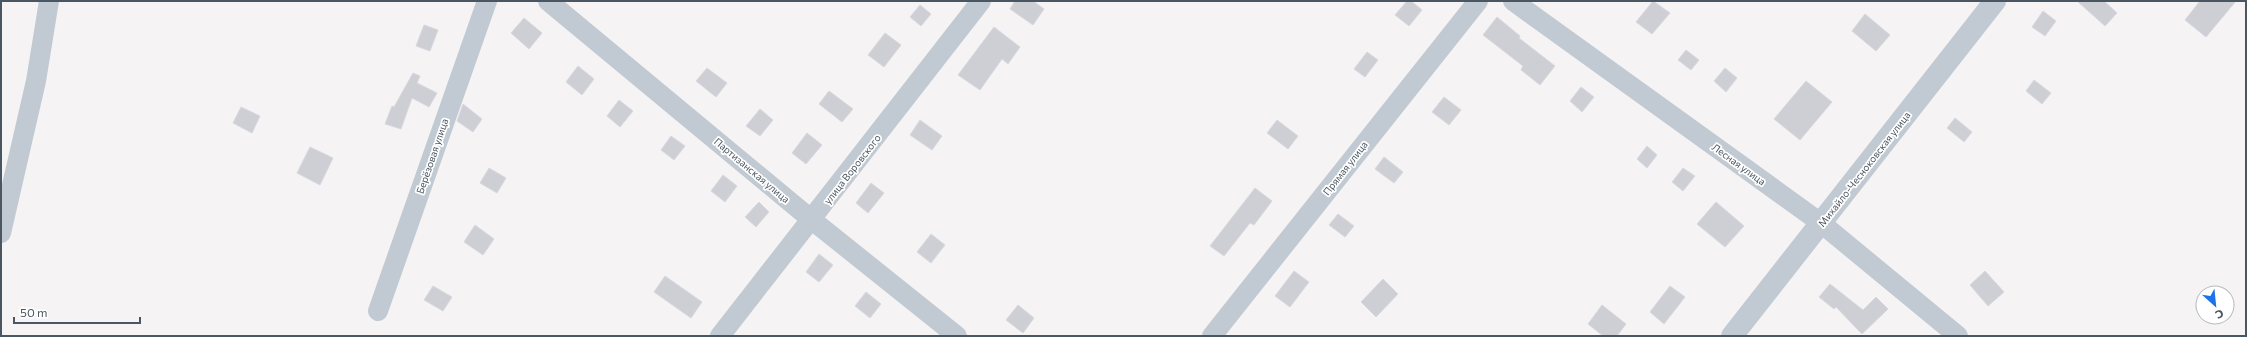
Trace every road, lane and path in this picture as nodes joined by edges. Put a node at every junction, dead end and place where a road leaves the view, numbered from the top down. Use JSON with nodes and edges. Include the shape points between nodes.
{"nodes":[{"id":1,"x":49,"y":1,"type":"edge"},
{"id":2,"x":487,"y":1,"type":"edge"},
{"id":3,"x":548,"y":1,"type":"edge"},
{"id":4,"x":981,"y":1,"type":"edge"},
{"id":5,"x":1478,"y":1,"type":"edge"},
{"id":6,"x":1513,"y":1,"type":"edge"},
{"id":7,"x":1995,"y":1,"type":"edge"},
{"id":8,"x":812,"y":220,"type":"junction"},
{"id":9,"x":1821,"y":223,"type":"junction"},
{"id":10,"x":1,"y":233,"type":"edge"},
{"id":11,"x":378,"y":311,"type":"dead end"},
{"id":12,"x":720,"y":336,"type":"edge"},
{"id":13,"x":957,"y":336,"type":"edge"},
{"id":14,"x":1212,"y":336,"type":"edge"},
{"id":15,"x":1732,"y":336,"type":"edge"},
{"id":16,"x":1958,"y":336,"type":"edge"}],
"edges":[{"from":1,"to":10,"type":"street","via":[[36,81]]},
{"from":2,"to":11,"type":"street","name":"Берёзовая улица"},
{"from":3,"to":8,"type":"street","name":"Партизанская улица"},
{"from":4,"to":8,"type":"street","name":"улица Воровского"},
{"from":5,"to":14,"type":"street","name":"Прямая улица"},
{"from":6,"to":9,"type":"street","name":"Лесная улица"},
{"from":7,"to":9,"type":"street","name":"Михайло-Чесноковская улица"},
{"from":8,"to":12,"type":"street","name":"улица Воровского"},
{"from":8,"to":13,"type":"street","name":"Партизанская улица"},
{"from":9,"to":15,"type":"street","name":"Михайло-Чесноковская улица"},
{"from":9,"to":16,"type":"street","name":"Лесная улица"}]}
